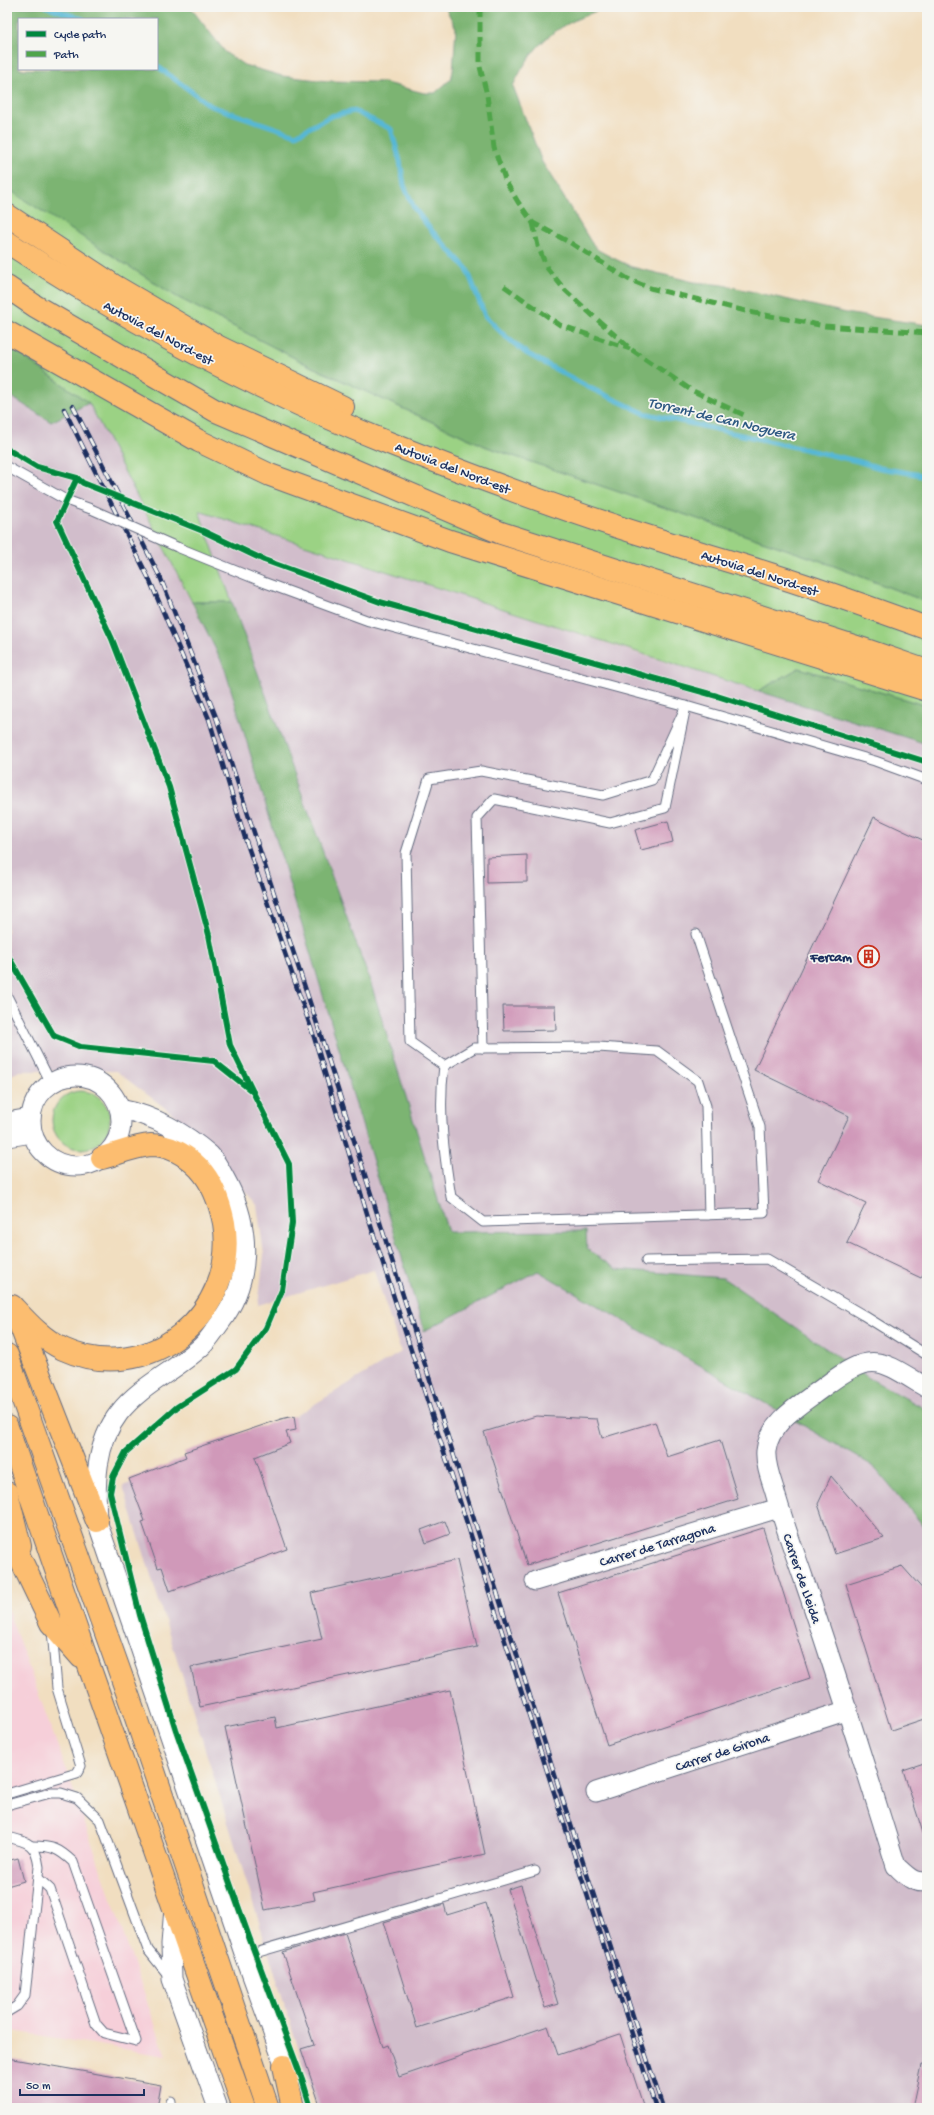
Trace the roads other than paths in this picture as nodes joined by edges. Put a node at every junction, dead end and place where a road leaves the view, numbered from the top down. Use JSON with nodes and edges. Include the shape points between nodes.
{"nodes":[{"id":1,"x":7,"y":215,"type":"edge"},
{"id":2,"x":7,"y":242,"type":"edge"},
{"id":3,"x":7,"y":287,"type":"edge"},
{"id":4,"x":7,"y":320,"type":"edge"},
{"id":5,"x":7,"y":332,"type":"edge"},
{"id":6,"x":7,"y":467,"type":"edge"},
{"id":7,"x":515,"y":490,"type":"junction"},
{"id":8,"x":450,"y":541,"type":"junction"},
{"id":9,"x":927,"y":628,"type":"edge"},
{"id":10,"x":927,"y":671,"type":"edge"},
{"id":11,"x":927,"y":690,"type":"edge"},
{"id":12,"x":686,"y":706,"type":"junction"},
{"id":13,"x":927,"y":780,"type":"edge"},
{"id":14,"x":696,"y":934,"type":"dead end"},
{"id":15,"x":7,"y":996,"type":"edge"},
{"id":16,"x":483,"y":1048,"type":"junction"},
{"id":17,"x":444,"y":1066,"type":"junction"},
{"id":18,"x":51,"y":1083,"type":"junction"},
{"id":19,"x":120,"y":1109,"type":"junction"},
{"id":20,"x":7,"y":1122,"type":"edge"},
{"id":21,"x":31,"y":1126,"type":"junction"},
{"id":22,"x":7,"y":1137,"type":"edge"},
{"id":23,"x":102,"y":1158,"type":"junction"},
{"id":24,"x":709,"y":1215,"type":"junction"},
{"id":25,"x":646,"y":1261,"type":"dead end"},
{"id":26,"x":10,"y":1299,"type":"edge"},
{"id":27,"x":7,"y":1355,"type":"edge"},
{"id":28,"x":927,"y":1355,"type":"edge"},
{"id":29,"x":927,"y":1388,"type":"edge"},
{"id":30,"x":7,"y":1427,"type":"edge"},
{"id":31,"x":7,"y":1493,"type":"edge"},
{"id":32,"x":779,"y":1508,"type":"junction"},
{"id":33,"x":97,"y":1521,"type":"junction"},
{"id":34,"x":7,"y":1531,"type":"edge"},
{"id":35,"x":27,"y":1574,"type":"junction"},
{"id":36,"x":535,"y":1581,"type":"dead end"},
{"id":37,"x":51,"y":1623,"type":"junction"},
{"id":38,"x":88,"y":1666,"type":"junction"},
{"id":39,"x":848,"y":1710,"type":"junction"},
{"id":40,"x":596,"y":1792,"type":"dead end"},
{"id":41,"x":7,"y":1794,"type":"edge"},
{"id":42,"x":7,"y":1805,"type":"edge"},
{"id":43,"x":7,"y":1837,"type":"edge"},
{"id":44,"x":32,"y":1846,"type":"junction"},
{"id":45,"x":535,"y":1871,"type":"dead end"},
{"id":46,"x":38,"y":1878,"type":"junction"},
{"id":47,"x":927,"y":1882,"type":"edge"},
{"id":48,"x":174,"y":1907,"type":"junction"},
{"id":49,"x":245,"y":1956,"type":"junction"},
{"id":50,"x":172,"y":1979,"type":"junction"},
{"id":51,"x":7,"y":2012,"type":"edge"},
{"id":52,"x":284,"y":2066,"type":"junction"},
{"id":53,"x":218,"y":2108,"type":"edge"},
{"id":54,"x":244,"y":2108,"type":"edge"},
{"id":55,"x":268,"y":2108,"type":"edge"},
{"id":56,"x":293,"y":2108,"type":"edge"},
{"id":57,"x":303,"y":2108,"type":"edge"}],
"edges":[{"from":1,"to":7,"type":"highway","via":[[113,285],[219,347]]},
{"from":2,"to":7,"type":"highway","name":"Autovia del Nord-est","via":[[116,310],[266,389],[388,443]]},
{"from":3,"to":10,"type":"highway","via":[[35,306],[216,411],[501,533]]},
{"from":4,"to":8,"type":"highway","via":[[264,462]]},
{"from":5,"to":8,"type":"highway","via":[[199,441],[270,475]]},
{"from":6,"to":12,"type":"lane","bridge":true,"via":[[66,500],[263,582],[369,621]]},
{"from":7,"to":9,"type":"highway","name":"Autovia del Nord-est","via":[[614,526],[772,574]]},
{"from":8,"to":11,"type":"highway"},
{"from":12,"to":13,"type":"lane","via":[[875,761]]},
{"from":12,"to":16,"type":"lane","via":[[665,808],[610,823],[494,799],[477,818]]},
{"from":12,"to":17,"type":"lane","via":[[652,780],[603,795],[481,771],[428,779],[406,853],[410,1042]]},
{"from":14,"to":24,"type":"lane","via":[[761,1135],[764,1213]]},
{"from":15,"to":18,"type":"lane"},
{"from":16,"to":17,"type":"lane","via":[[474,1048]]},
{"from":16,"to":24,"type":"lane","via":[[598,1047],[657,1051],[698,1082],[706,1106]]},
{"from":17,"to":24,"type":"lane","via":[[441,1090],[445,1155],[451,1197],[483,1222]]},
{"from":18,"to":19,"type":"street","via":[[65,1076],[76,1075],[95,1080],[111,1092]]},
{"from":18,"to":21,"type":"street","via":[[35,1100]]},
{"from":19,"to":23,"type":"street","via":[[122,1130],[118,1140]]},
{"from":19,"to":33,"type":"street","via":[[134,1111],[165,1124],[211,1156],[235,1199],[244,1226],[244,1261],[238,1291],[222,1322],[202,1347],[143,1389],[115,1420],[105,1438],[97,1466]]},
{"from":20,"to":21,"type":"street"},
{"from":21,"to":22,"type":"street"},
{"from":21,"to":23,"type":"street","via":[[37,1144],[44,1154],[54,1161],[78,1166]]},
{"from":23,"to":26,"type":"highway","via":[[152,1145],[172,1148],[190,1159],[205,1175],[215,1193],[226,1234],[224,1266],[213,1296],[199,1317],[182,1335],[164,1347],[136,1357],[116,1360],[84,1357],[62,1348],[36,1331]]},
{"from":25,"to":28,"type":"lane","via":[[767,1259]]},
{"from":26,"to":33,"type":"highway"},
{"from":27,"to":55,"type":"highway","via":[[133,1710]]},
{"from":29,"to":32,"type":"street","name":"Carrer de Lleida","via":[[883,1363],[860,1363],[846,1370],[781,1420],[769,1437],[766,1452]]},
{"from":30,"to":38,"type":"highway"},
{"from":31,"to":35,"type":"highway"},
{"from":32,"to":36,"type":"street","name":"Carrer de Tarragona"},
{"from":32,"to":39,"type":"street","name":"Carrer de Lleida"},
{"from":33,"to":49,"type":"street"},
{"from":34,"to":35,"type":"highway"},
{"from":35,"to":37,"type":"highway"},
{"from":37,"to":38,"type":"highway"},
{"from":37,"to":41,"type":"lane","via":[[57,1688],[81,1766],[77,1774]]},
{"from":38,"to":48,"type":"highway"},
{"from":39,"to":40,"type":"street","name":"Carrer de Girona"},
{"from":39,"to":47,"type":"street","name":"Carrer de Lleida","via":[[896,1866],[909,1878],[922,1883]]},
{"from":42,"to":50,"type":"lane","via":[[50,1793],[61,1793],[77,1798],[100,1820],[148,1950]]},
{"from":43,"to":44,"type":"lane"},
{"from":44,"to":46,"type":"lane","via":[[37,1853]]},
{"from":44,"to":46,"type":"lane","via":[[49,1846],[61,1850],[73,1862],[136,2041],[104,2033],[96,2024],[50,1889]]},
{"from":45,"to":49,"type":"lane"},
{"from":46,"to":51,"type":"lane","via":[[25,1994],[18,2006]]},
{"from":48,"to":50,"type":"street"},
{"from":48,"to":54,"type":"highway"},
{"from":49,"to":52,"type":"street"},
{"from":50,"to":53,"type":"street"},
{"from":52,"to":56,"type":"highway"},
{"from":52,"to":57,"type":"street"}]}
